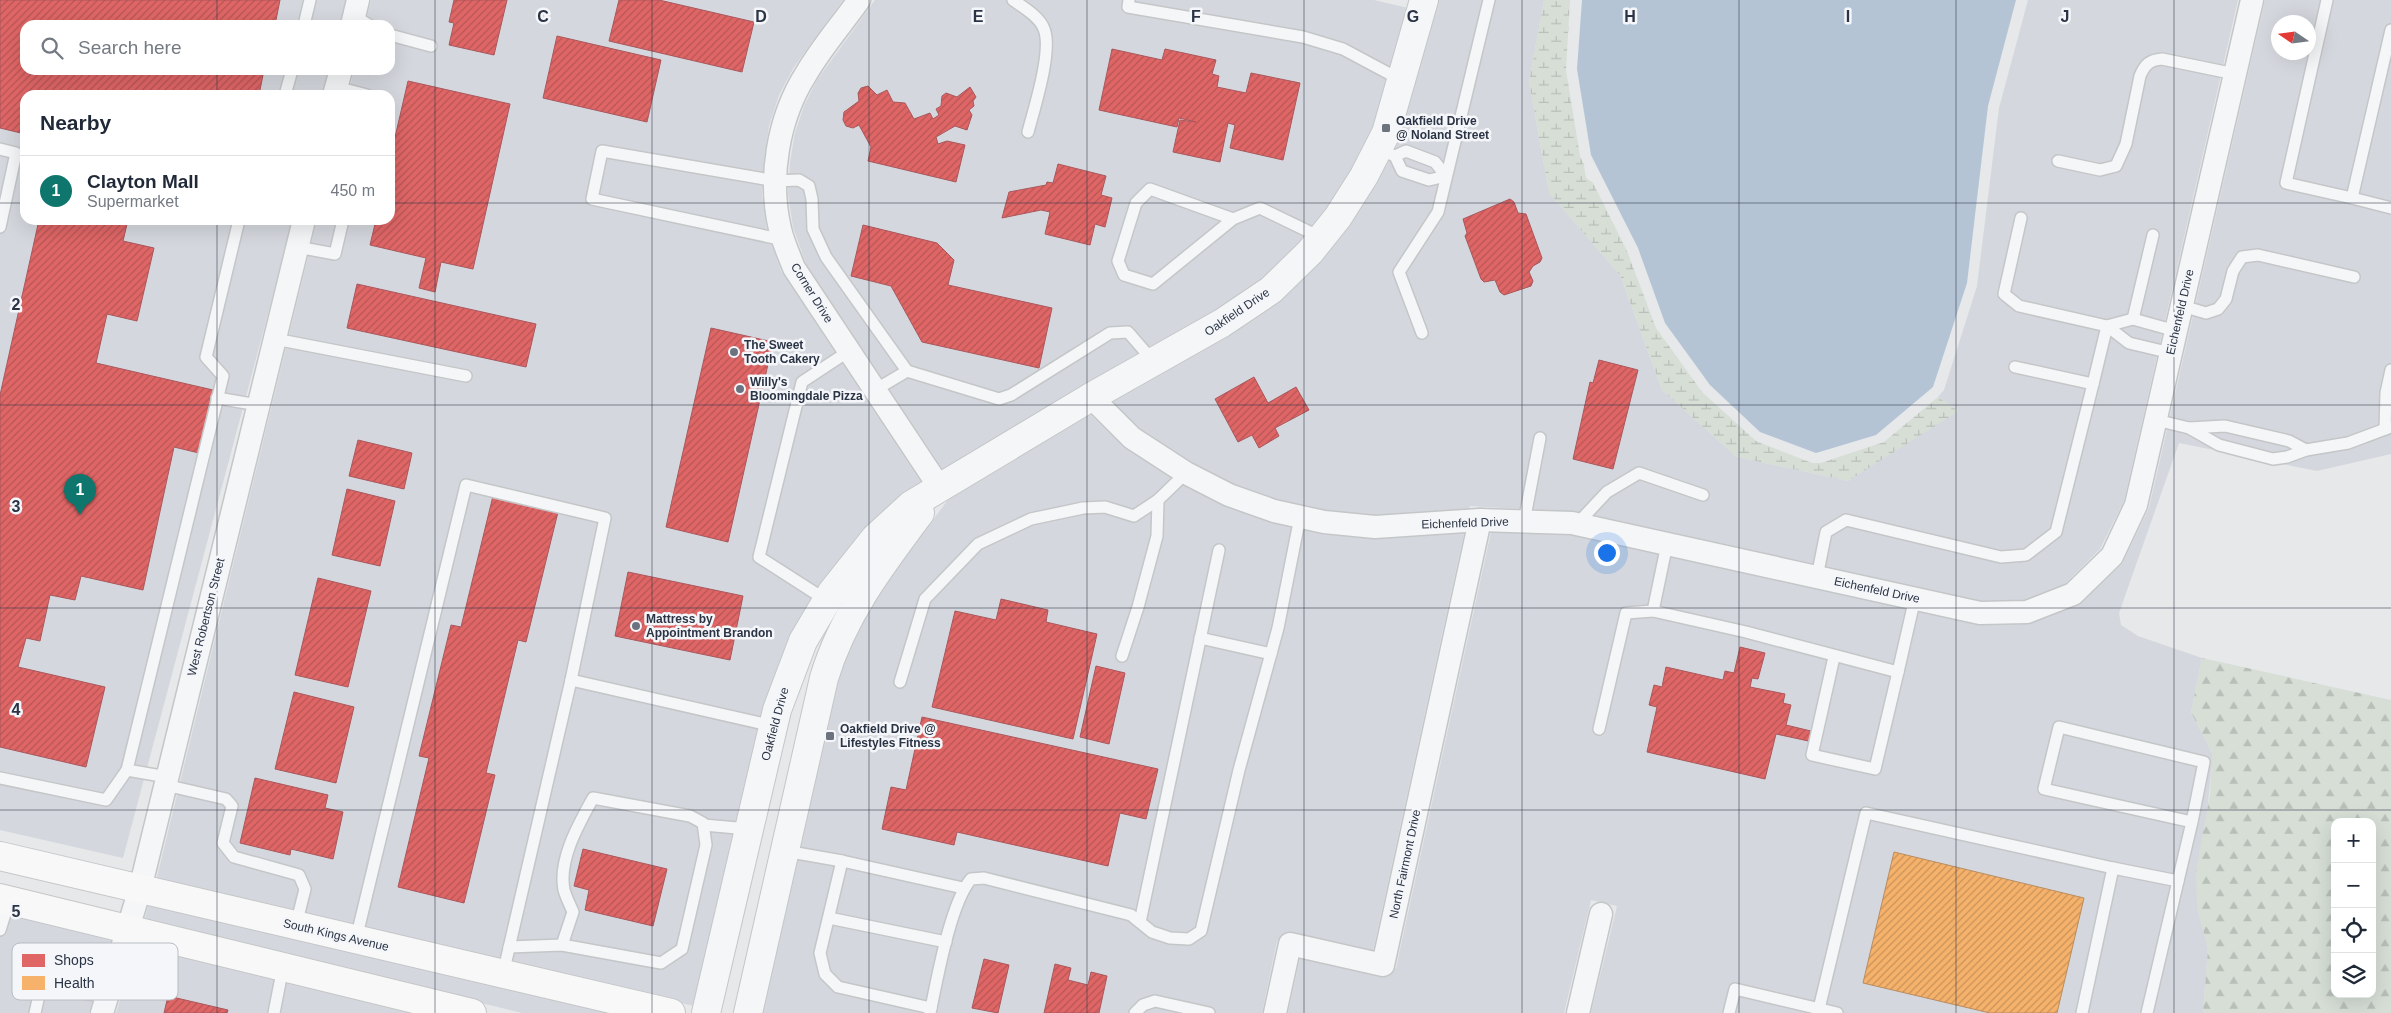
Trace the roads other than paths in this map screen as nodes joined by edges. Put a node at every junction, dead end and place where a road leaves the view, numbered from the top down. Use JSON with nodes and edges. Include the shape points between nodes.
{"nodes":[{"id":1,"x":310,"y":0,"type":"edge"},
{"id":2,"x":859,"y":0,"type":"edge"},
{"id":3,"x":1013,"y":0,"type":"edge"},
{"id":4,"x":1129,"y":0,"type":"edge"},
{"id":5,"x":1424,"y":0,"type":"edge"},
{"id":6,"x":1489,"y":0,"type":"edge"},
{"id":7,"x":2252,"y":0,"type":"edge"},
{"id":8,"x":2327,"y":0,"type":"edge"},
{"id":9,"x":305,"y":20,"type":"edge"},
{"id":10,"x":2391,"y":30,"type":"edge"},
{"id":11,"x":395,"y":36,"type":"edge"},
{"id":12,"x":431,"y":46,"type":"dead end"},
{"id":13,"x":2235,"y":74,"type":"junction"},
{"id":14,"x":291,"y":75,"type":"edge"},
{"id":15,"x":1402,"y":80,"type":"junction"},
{"id":16,"x":337,"y":84,"type":"edge"},
{"id":17,"x":286,"y":90,"type":"edge"},
{"id":18,"x":353,"y":90,"type":"edge"},
{"id":19,"x":1028,"y":132,"type":"dead end"},
{"id":20,"x":0,"y":149,"type":"edge"},
{"id":21,"x":1386,"y":153,"type":"junction"},
{"id":22,"x":2058,"y":161,"type":"dead end"},
{"id":23,"x":1446,"y":176,"type":"junction"},
{"id":24,"x":776,"y":181,"type":"junction"},
{"id":25,"x":2352,"y":198,"type":"junction"},
{"id":26,"x":2391,"y":208,"type":"edge"},
{"id":27,"x":2021,"y":218,"type":"dead end"},
{"id":28,"x":1233,"y":219,"type":"junction"},
{"id":29,"x":239,"y":225,"type":"edge"},
{"id":30,"x":303,"y":225,"type":"edge"},
{"id":31,"x":342,"y":225,"type":"edge"},
{"id":32,"x":0,"y":227,"type":"edge"},
{"id":33,"x":2153,"y":235,"type":"dead end"},
{"id":34,"x":1322,"y":238,"type":"junction"},
{"id":35,"x":784,"y":240,"type":"junction"},
{"id":36,"x":297,"y":246,"type":"junction"},
{"id":37,"x":2354,"y":277,"type":"dead end"},
{"id":38,"x":2182,"y":306,"type":"junction"},
{"id":39,"x":2133,"y":319,"type":"junction"},
{"id":40,"x":2107,"y":326,"type":"junction"},
{"id":41,"x":2176,"y":331,"type":"junction"},
{"id":42,"x":1422,"y":333,"type":"dead end"},
{"id":43,"x":275,"y":338,"type":"junction"},
{"id":44,"x":849,"y":351,"type":"junction"},
{"id":45,"x":2171,"y":353,"type":"junction"},
{"id":46,"x":1154,"y":362,"type":"junction"},
{"id":47,"x":2015,"y":367,"type":"dead end"},
{"id":48,"x":2391,"y":370,"type":"edge"},
{"id":49,"x":908,"y":371,"type":"junction"},
{"id":50,"x":466,"y":376,"type":"dead end"},
{"id":51,"x":2093,"y":384,"type":"junction"},
{"id":52,"x":875,"y":390,"type":"junction"},
{"id":53,"x":218,"y":398,"type":"junction"},
{"id":54,"x":1091,"y":398,"type":"junction"},
{"id":55,"x":258,"y":405,"type":"junction"},
{"id":56,"x":2156,"y":420,"type":"junction"},
{"id":57,"x":2189,"y":428,"type":"junction"},
{"id":58,"x":2388,"y":428,"type":"edge"},
{"id":59,"x":1540,"y":438,"type":"dead end"},
{"id":60,"x":2306,"y":450,"type":"junction"},
{"id":61,"x":1186,"y":473,"type":"junction"},
{"id":62,"x":940,"y":488,"type":"junction"},
{"id":63,"x":1703,"y":495,"type":"dead end"},
{"id":64,"x":1158,"y":500,"type":"junction"},
{"id":65,"x":1300,"y":517,"type":"junction"},
{"id":66,"x":1480,"y":520,"type":"junction"},
{"id":67,"x":1524,"y":522,"type":"junction"},
{"id":68,"x":1577,"y":524,"type":"junction"},
{"id":69,"x":1667,"y":544,"type":"junction"},
{"id":70,"x":1219,"y":550,"type":"dead end"},
{"id":71,"x":1817,"y":577,"type":"junction"},
{"id":72,"x":1915,"y":598,"type":"junction"},
{"id":73,"x":826,"y":600,"type":"junction"},
{"id":74,"x":1653,"y":611,"type":"junction"},
{"id":75,"x":1200,"y":638,"type":"junction"},
{"id":76,"x":1271,"y":654,"type":"junction"},
{"id":77,"x":1122,"y":656,"type":"dead end"},
{"id":78,"x":1834,"y":657,"type":"junction"},
{"id":79,"x":1898,"y":672,"type":"junction"},
{"id":80,"x":571,"y":680,"type":"junction"},
{"id":81,"x":900,"y":682,"type":"dead end"},
{"id":82,"x":773,"y":726,"type":"junction"},
{"id":83,"x":1599,"y":729,"type":"dead end"},
{"id":84,"x":127,"y":770,"type":"junction"},
{"id":85,"x":0,"y":778,"type":"edge"},
{"id":86,"x":166,"y":781,"type":"junction"},
{"id":87,"x":2192,"y":822,"type":"junction"},
{"id":88,"x":704,"y":826,"type":"junction"},
{"id":89,"x":748,"y":829,"type":"junction"},
{"id":90,"x":785,"y":851,"type":"junction"},
{"id":91,"x":0,"y":856,"type":"edge"},
{"id":92,"x":842,"y":862,"type":"junction"},
{"id":93,"x":2113,"y":868,"type":"junction"},
{"id":94,"x":2178,"y":881,"type":"junction"},
{"id":95,"x":963,"y":888,"type":"junction"},
{"id":96,"x":140,"y":889,"type":"junction"},
{"id":97,"x":4,"y":899,"type":"edge"},
{"id":98,"x":1601,"y":914,"type":"dead end"},
{"id":99,"x":829,"y":918,"type":"junction"},
{"id":100,"x":1140,"y":922,"type":"junction"},
{"id":101,"x":296,"y":925,"type":"junction"},
{"id":102,"x":0,"y":930,"type":"edge"},
{"id":103,"x":128,"y":930,"type":"junction"},
{"id":104,"x":356,"y":939,"type":"junction"},
{"id":105,"x":946,"y":942,"type":"junction"},
{"id":106,"x":124,"y":943,"type":"edge"},
{"id":107,"x":562,"y":945,"type":"junction"},
{"id":108,"x":509,"y":947,"type":"junction"},
{"id":109,"x":282,"y":967,"type":"junction"},
{"id":110,"x":503,"y":974,"type":"junction"},
{"id":111,"x":37,"y":1000,"type":"edge"},
{"id":112,"x":88,"y":1000,"type":"edge"},
{"id":113,"x":105,"y":1005,"type":"edge"},
{"id":114,"x":931,"y":1011,"type":"edge"},
{"id":115,"x":1819,"y":1011,"type":"edge"},
{"id":116,"x":34,"y":1013,"type":"edge"},
{"id":117,"x":274,"y":1013,"type":"edge"},
{"id":118,"x":472,"y":1013,"type":"edge"},
{"id":119,"x":671,"y":1013,"type":"edge"},
{"id":120,"x":706,"y":1013,"type":"edge"},
{"id":121,"x":748,"y":1013,"type":"edge"},
{"id":122,"x":1135,"y":1013,"type":"edge"},
{"id":123,"x":1209,"y":1013,"type":"edge"},
{"id":124,"x":1275,"y":1013,"type":"edge"},
{"id":125,"x":1578,"y":1013,"type":"edge"},
{"id":126,"x":1729,"y":1013,"type":"edge"},
{"id":127,"x":1837,"y":1013,"type":"edge"},
{"id":128,"x":2082,"y":1013,"type":"edge"},
{"id":129,"x":2148,"y":1013,"type":"edge"}],
"edges":[{"from":1,"to":9,"type":"lane"},
{"from":2,"to":24,"type":"street","name":"Corner Drive","via":[[806,74],[791,101],[782,130]]},
{"from":3,"to":19,"type":"lane","via":[[1044,28],[1048,48]]},
{"from":4,"to":15,"type":"lane","via":[[1128,7],[1327,44]]},
{"from":5,"to":15,"type":"street","name":"Oakfield Drive"},
{"from":6,"to":23,"type":"lane"},
{"from":7,"to":13,"type":"street","name":"Eichenfeld Drive"},
{"from":8,"to":25,"type":"lane","via":[[2286,183]]},
{"from":10,"to":25,"type":"lane"},
{"from":11,"to":12,"type":"lane"},
{"from":13,"to":22,"type":"lane","via":[[2152,60],[2140,76],[2126,144],[2116,166],[2100,170]]},
{"from":13,"to":38,"type":"street","name":"Eichenfeld Drive"},
{"from":14,"to":17,"type":"lane"},
{"from":15,"to":21,"type":"street","name":"Oakfield Drive","via":[[1386,133]]},
{"from":16,"to":18,"type":"lane"},
{"from":20,"to":32,"type":"lane","via":[[16,153]]},
{"from":21,"to":23,"type":"lane","via":[[1406,151],[1435,162]]},
{"from":21,"to":23,"type":"lane","via":[[1402,171],[1429,180]]},
{"from":21,"to":34,"type":"street","name":"Oakfield Drive","via":[[1364,176]]},
{"from":23,"to":42,"type":"lane","via":[[1438,212],[1399,272]]},
{"from":24,"to":35,"type":"street","name":"Corner Drive","via":[[775,194]]},
{"from":24,"to":35,"type":"lane","via":[[602,151],[592,199]]},
{"from":24,"to":49,"type":"lane","via":[[799,180],[809,186],[813,229],[826,257]]},
{"from":25,"to":26,"type":"lane"},
{"from":27,"to":40,"type":"lane","via":[[2004,294],[2019,306]]},
{"from":28,"to":28,"type":"lane","via":[[1153,284],[1124,275],[1118,261],[1136,203],[1150,189]]},
{"from":28,"to":34,"type":"lane","via":[[1260,208]]},
{"from":29,"to":53,"type":"lane","via":[[206,357],[223,376]]},
{"from":30,"to":36,"type":"street","name":"West Robertson Street"},
{"from":31,"to":36,"type":"lane","via":[[335,254]]},
{"from":33,"to":39,"type":"lane"},
{"from":34,"to":46,"type":"street","name":"Oakfield Drive","via":[[1271,290],[1222,324]]},
{"from":35,"to":44,"type":"street","name":"Corner Drive","via":[[794,268]]},
{"from":36,"to":43,"type":"street","name":"West Robertson Street"},
{"from":37,"to":38,"type":"lane","via":[[2258,255],[2242,257],[2233,271],[2226,299],[2218,308],[2206,313]]},
{"from":38,"to":41,"type":"street","name":"Eichenfeld Drive"},
{"from":39,"to":40,"type":"lane"},
{"from":39,"to":41,"type":"lane"},
{"from":40,"to":45,"type":"lane","via":[[2129,343]]},
{"from":40,"to":51,"type":"lane"},
{"from":41,"to":45,"type":"street","name":"Eichenfeld Drive"},
{"from":43,"to":50,"type":"lane"},
{"from":43,"to":55,"type":"street","name":"West Robertson Street"},
{"from":44,"to":52,"type":"street","name":"Corner Drive"},
{"from":44,"to":73,"type":"lane","via":[[802,382],[759,557]]},
{"from":45,"to":56,"type":"street","name":"Eichenfeld Drive"},
{"from":46,"to":49,"type":"lane","via":[[1128,332],[1110,333],[1011,395],[999,399]]},
{"from":46,"to":54,"type":"street","name":"Oakfield Drive"},
{"from":47,"to":51,"type":"lane"},
{"from":48,"to":58,"type":"lane","via":[[2386,393]]},
{"from":49,"to":52,"type":"lane"},
{"from":51,"to":71,"type":"lane","via":[[2056,532],[2026,555],[2001,558],[1846,520],[1826,532]]},
{"from":52,"to":62,"type":"street","name":"Corner Drive"},
{"from":53,"to":55,"type":"lane"},
{"from":53,"to":84,"type":"lane"},
{"from":54,"to":61,"type":"street","name":"Eichenfeld Drive","via":[[1132,438]]},
{"from":54,"to":62,"type":"street","name":"Oakfield Drive"},
{"from":55,"to":86,"type":"street","name":"West Robertson Street"},
{"from":56,"to":57,"type":"lane"},
{"from":56,"to":72,"type":"street","name":"Eichenfeld Drive","via":[[2136,504],[2112,556],[2073,594],[2027,612],[1980,613]]},
{"from":57,"to":60,"type":"lane","via":[[2225,426],[2289,441]]},
{"from":57,"to":60,"type":"lane","via":[[2220,445],[2273,459]]},
{"from":58,"to":60,"type":"lane","via":[[2348,443]]},
{"from":59,"to":67,"type":"lane"},
{"from":61,"to":64,"type":"lane"},
{"from":61,"to":65,"type":"street","name":"Eichenfeld Drive","via":[[1229,495]]},
{"from":62,"to":73,"type":"street","name":"Oakfield Drive","via":[[911,505],[889,524]]},
{"from":62,"to":90,"type":"street","name":"Oakfield Drive","via":[[870,580],[837,639],[824,678]]},
{"from":63,"to":68,"type":"lane","via":[[1639,473],[1607,492]]},
{"from":64,"to":77,"type":"lane","via":[[1157,536]]},
{"from":64,"to":81,"type":"lane","via":[[1134,516],[1105,507],[1083,508],[1032,519],[978,544],[925,599]]},
{"from":65,"to":66,"type":"street","name":"Eichenfeld Drive","via":[[1375,527]]},
{"from":65,"to":76,"type":"lane"},
{"from":66,"to":67,"type":"street","name":"Eichenfeld Drive"},
{"from":66,"to":124,"type":"street","name":"North Fairmont Drive","via":[[1383,965],[1290,944]]},
{"from":67,"to":68,"type":"street","name":"Eichenfeld Drive"},
{"from":68,"to":69,"type":"street","name":"Eichenfeld Drive"},
{"from":69,"to":71,"type":"street","name":"Eichenfeld Drive"},
{"from":69,"to":74,"type":"lane"},
{"from":70,"to":75,"type":"lane"},
{"from":71,"to":72,"type":"street","name":"Eichenfeld Drive"},
{"from":72,"to":79,"type":"lane"},
{"from":73,"to":82,"type":"street","name":"Oakfield Drive","via":[[794,662]]},
{"from":74,"to":78,"type":"lane","via":[[1746,632]]},
{"from":74,"to":83,"type":"lane","via":[[1626,613]]},
{"from":75,"to":76,"type":"lane"},
{"from":75,"to":100,"type":"lane"},
{"from":76,"to":100,"type":"lane","via":[[1239,770],[1201,931],[1189,939],[1170,938],[1152,932]]},
{"from":78,"to":79,"type":"lane"},
{"from":78,"to":79,"type":"lane","via":[[1812,755],[1875,769]]},
{"from":80,"to":82,"type":"lane"},
{"from":80,"to":104,"type":"lane","via":[[605,518],[466,485]]},
{"from":80,"to":108,"type":"lane"},
{"from":82,"to":89,"type":"street","name":"Oakfield Drive"},
{"from":84,"to":85,"type":"lane","via":[[106,800]]},
{"from":84,"to":86,"type":"lane"},
{"from":86,"to":96,"type":"street","name":"West Robertson Street"},
{"from":86,"to":101,"type":"lane","via":[[226,798],[232,806],[223,843],[234,857],[299,875],[305,889]]},
{"from":87,"to":87,"type":"lane","via":[[2044,789],[2059,727],[2204,762]]},
{"from":87,"to":94,"type":"lane"},
{"from":88,"to":89,"type":"lane"},
{"from":88,"to":107,"type":"lane","via":[[706,845],[682,949],[661,962]]},
{"from":88,"to":107,"type":"lane","via":[[690,816],[593,798],[564,863],[564,890],[573,912]]},
{"from":89,"to":120,"type":"street","name":"Oakfield Drive"},
{"from":90,"to":92,"type":"lane"},
{"from":90,"to":121,"type":"street","name":"Oakfield Drive"},
{"from":91,"to":96,"type":"main road","name":"South Kings Avenue"},
{"from":92,"to":95,"type":"lane"},
{"from":92,"to":99,"type":"lane"},
{"from":93,"to":94,"type":"lane"},
{"from":93,"to":115,"type":"lane","via":[[1866,813]]},
{"from":93,"to":128,"type":"lane"},
{"from":94,"to":129,"type":"lane"},
{"from":95,"to":100,"type":"lane","via":[[971,879],[984,878],[1131,915]]},
{"from":95,"to":105,"type":"lane"},
{"from":96,"to":101,"type":"main road","name":"South Kings Avenue"},
{"from":96,"to":103,"type":"street","name":"West Robertson Street"},
{"from":97,"to":102,"type":"lane"},
{"from":97,"to":103,"type":"main road"},
{"from":98,"to":125,"type":"street"},
{"from":99,"to":105,"type":"lane"},
{"from":99,"to":114,"type":"lane","via":[[820,953],[825,974],[838,986]]},
{"from":101,"to":104,"type":"main road","name":"South Kings Avenue"},
{"from":103,"to":106,"type":"street","name":"West Robertson Street"},
{"from":103,"to":109,"type":"main road"},
{"from":104,"to":110,"type":"main road","name":"South Kings Avenue"},
{"from":105,"to":114,"type":"lane"},
{"from":107,"to":108,"type":"lane"},
{"from":108,"to":110,"type":"lane"},
{"from":109,"to":117,"type":"lane"},
{"from":109,"to":118,"type":"main road","via":[[407,1001]]},
{"from":110,"to":119,"type":"main road","name":"South Kings Avenue"},
{"from":111,"to":116,"type":"lane"},
{"from":112,"to":113,"type":"lane"},
{"from":115,"to":126,"type":"lane","via":[[1735,989]]},
{"from":115,"to":127,"type":"lane"},
{"from":122,"to":123,"type":"lane","via":[[1143,1005],[1155,1001]]}]}
